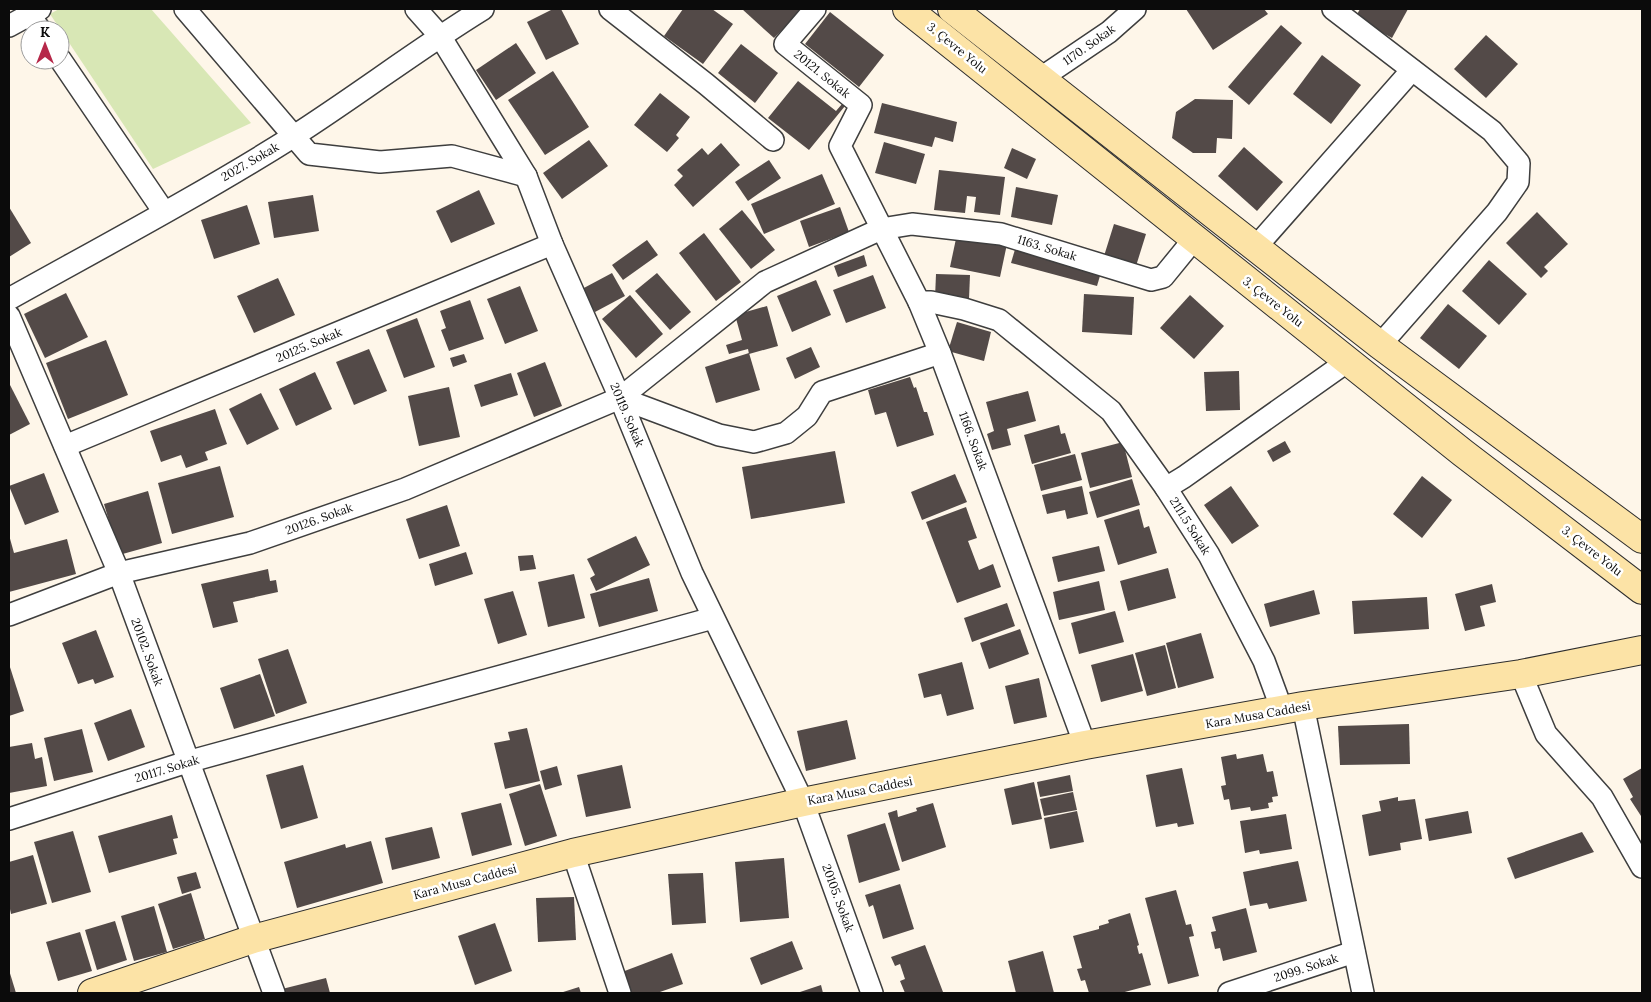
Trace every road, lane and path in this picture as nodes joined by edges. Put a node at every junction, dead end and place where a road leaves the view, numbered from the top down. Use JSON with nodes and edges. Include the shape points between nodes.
{"nodes":[{"id":1,"x":185,"y":9,"type":"edge"},
{"id":2,"x":416,"y":9,"type":"edge"},
{"id":3,"x":483,"y":9,"type":"edge"},
{"id":4,"x":610,"y":9,"type":"edge"},
{"id":5,"x":815,"y":9,"type":"edge"},
{"id":6,"x":907,"y":9,"type":"edge"},
{"id":7,"x":952,"y":9,"type":"edge"},
{"id":8,"x":1135,"y":9,"type":"edge"},
{"id":9,"x":1333,"y":9,"type":"edge"},
{"id":10,"x":37,"y":18,"type":"edge"},
{"id":11,"x":9,"y":26,"type":"edge"},
{"id":12,"x":440,"y":36,"type":"junction"},
{"id":13,"x":67,"y":70,"type":"edge"},
{"id":14,"x":1412,"y":70,"type":"junction"},
{"id":15,"x":1041,"y":78,"type":"junction"},
{"id":16,"x":295,"y":135,"type":"junction"},
{"id":17,"x":773,"y":140,"type":"dead end"},
{"id":18,"x":840,"y":146,"type":"joint"},
{"id":19,"x":526,"y":176,"type":"junction"},
{"id":20,"x":164,"y":212,"type":"junction"},
{"id":21,"x":881,"y":229,"type":"junction"},
{"id":22,"x":1194,"y":239,"type":"junction"},
{"id":23,"x":552,"y":244,"type":"junction"},
{"id":24,"x":1255,"y":248,"type":"junction"},
{"id":25,"x":9,"y":299,"type":"edge"},
{"id":26,"x":918,"y":302,"type":"junction"},
{"id":27,"x":9,"y":316,"type":"edge"},
{"id":28,"x":1380,"y":345,"type":"junction"},
{"id":29,"x":940,"y":352,"type":"junction"},
{"id":30,"x":1348,"y":361,"type":"junction"},
{"id":31,"x":620,"y":398,"type":"junction"},
{"id":32,"x":65,"y":446,"type":"junction"},
{"id":33,"x":1166,"y":488,"type":"junction"},
{"id":34,"x":1642,"y":539,"type":"edge"},
{"id":35,"x":119,"y":573,"type":"junction"},
{"id":36,"x":1642,"y":590,"type":"edge"},
{"id":37,"x":9,"y":615,"type":"edge"},
{"id":38,"x":714,"y":618,"type":"junction"},
{"id":39,"x":1642,"y":650,"type":"edge"},
{"id":40,"x":1521,"y":674,"type":"junction"},
{"id":41,"x":1292,"y":708,"type":"junction"},
{"id":42,"x":1085,"y":745,"type":"junction"},
{"id":43,"x":187,"y":762,"type":"junction"},
{"id":44,"x":803,"y":802,"type":"junction"},
{"id":45,"x":9,"y":819,"type":"edge"},
{"id":46,"x":573,"y":853,"type":"junction"},
{"id":47,"x":1642,"y":868,"type":"edge"},
{"id":48,"x":253,"y":939,"type":"junction"},
{"id":49,"x":1354,"y":952,"type":"junction"},
{"id":50,"x":92,"y":993,"type":"edge"},
{"id":51,"x":274,"y":993,"type":"edge"},
{"id":52,"x":620,"y":993,"type":"edge"},
{"id":53,"x":872,"y":993,"type":"edge"},
{"id":54,"x":1229,"y":993,"type":"edge"},
{"id":55,"x":1363,"y":993,"type":"edge"}],
"edges":[{"from":1,"to":16,"type":"street"},
{"from":2,"to":12,"type":"street","name":"20119. Sokak"},
{"from":3,"to":12,"type":"street","name":"2027. Sokak"},
{"from":4,"to":17,"type":"street"},
{"from":5,"to":18,"type":"street","name":"20121. Sokak","via":[[784,44],[861,105]]},
{"from":6,"to":22,"type":"main road","name":"3. Çevre Yolu"},
{"from":7,"to":15,"type":"main road"},
{"from":8,"to":15,"type":"street","name":"1170. Sokak","via":[[1109,32]]},
{"from":9,"to":14,"type":"street"},
{"from":10,"to":11,"type":"street"},
{"from":12,"to":16,"type":"street","name":"2027. Sokak"},
{"from":12,"to":19,"type":"street","name":"20119. Sokak"},
{"from":13,"to":20,"type":"street"},
{"from":14,"to":24,"type":"street"},
{"from":14,"to":28,"type":"street","via":[[1492,131],[1519,163],[1518,182],[1497,212]]},
{"from":15,"to":24,"type":"main road"},
{"from":16,"to":19,"type":"street","via":[[309,154],[380,162],[452,156]]},
{"from":16,"to":20,"type":"street","name":"2027. Sokak"},
{"from":18,"to":21,"type":"street","name":"1166. Sokak"},
{"from":19,"to":23,"type":"street","name":"20119. Sokak"},
{"from":20,"to":25,"type":"street","name":"2027. Sokak"},
{"from":21,"to":22,"type":"street","name":"1163. Sokak","via":[[912,224],[1001,234],[1151,280],[1163,277]]},
{"from":21,"to":26,"type":"street","name":"1166. Sokak"},
{"from":21,"to":31,"type":"street","name":"1163. Sokak","via":[[765,282]]},
{"from":22,"to":30,"type":"main road","name":"3. Çevre Yolu"},
{"from":23,"to":31,"type":"street","name":"20119. Sokak"},
{"from":23,"to":32,"type":"street","name":"20125. Sokak"},
{"from":24,"to":28,"type":"main road"},
{"from":26,"to":29,"type":"street","name":"1166. Sokak"},
{"from":26,"to":33,"type":"street","via":[[964,309],[999,320],[1111,411]]},
{"from":27,"to":32,"type":"street","name":"20102. Sokak"},
{"from":28,"to":34,"type":"main road"},
{"from":29,"to":31,"type":"street","via":[[822,392],[807,416],[786,432],[754,442],[719,435]]},
{"from":29,"to":42,"type":"street","name":"1166. Sokak"},
{"from":30,"to":33,"type":"street","name":"2111.5 Sokak"},
{"from":30,"to":36,"type":"main road","name":"3. Çevre Yolu","via":[[1462,453]]},
{"from":31,"to":35,"type":"street","name":"20126. Sokak","via":[[405,488],[250,544]]},
{"from":31,"to":38,"type":"street","name":"20119. Sokak","via":[[692,573]]},
{"from":32,"to":35,"type":"street","name":"20102. Sokak"},
{"from":33,"to":41,"type":"street","name":"2111.5 Sokak","via":[[1208,555]]},
{"from":35,"to":37,"type":"street","name":"20126. Sokak"},
{"from":35,"to":43,"type":"street","name":"20102. Sokak"},
{"from":38,"to":43,"type":"street","name":"20117. Sokak"},
{"from":38,"to":44,"type":"street","name":"20119. Sokak"},
{"from":39,"to":40,"type":"main road","name":"Kara Musa Caddesi"},
{"from":40,"to":41,"type":"main road","name":"Kara Musa Caddesi"},
{"from":40,"to":47,"type":"street","via":[[1546,734],[1602,797]]},
{"from":41,"to":42,"type":"main road","name":"Kara Musa Caddesi"},
{"from":41,"to":49,"type":"street","name":"2111.5 Sokak"},
{"from":42,"to":44,"type":"main road","name":"Kara Musa Caddesi"},
{"from":43,"to":45,"type":"street","name":"20117. Sokak"},
{"from":43,"to":48,"type":"street","name":"20102. Sokak"},
{"from":44,"to":46,"type":"main road","name":"Kara Musa Caddesi"},
{"from":44,"to":53,"type":"street","name":"20105. Sokak"},
{"from":46,"to":48,"type":"main road","name":"Kara Musa Caddesi"},
{"from":46,"to":52,"type":"street"},
{"from":48,"to":50,"type":"main road","name":"Kara Musa Caddesi"},
{"from":48,"to":51,"type":"street","name":"20102. Sokak"},
{"from":49,"to":54,"type":"street","name":"2099. Sokak"},
{"from":49,"to":55,"type":"street","name":"2111.5 Sokak"}]}
